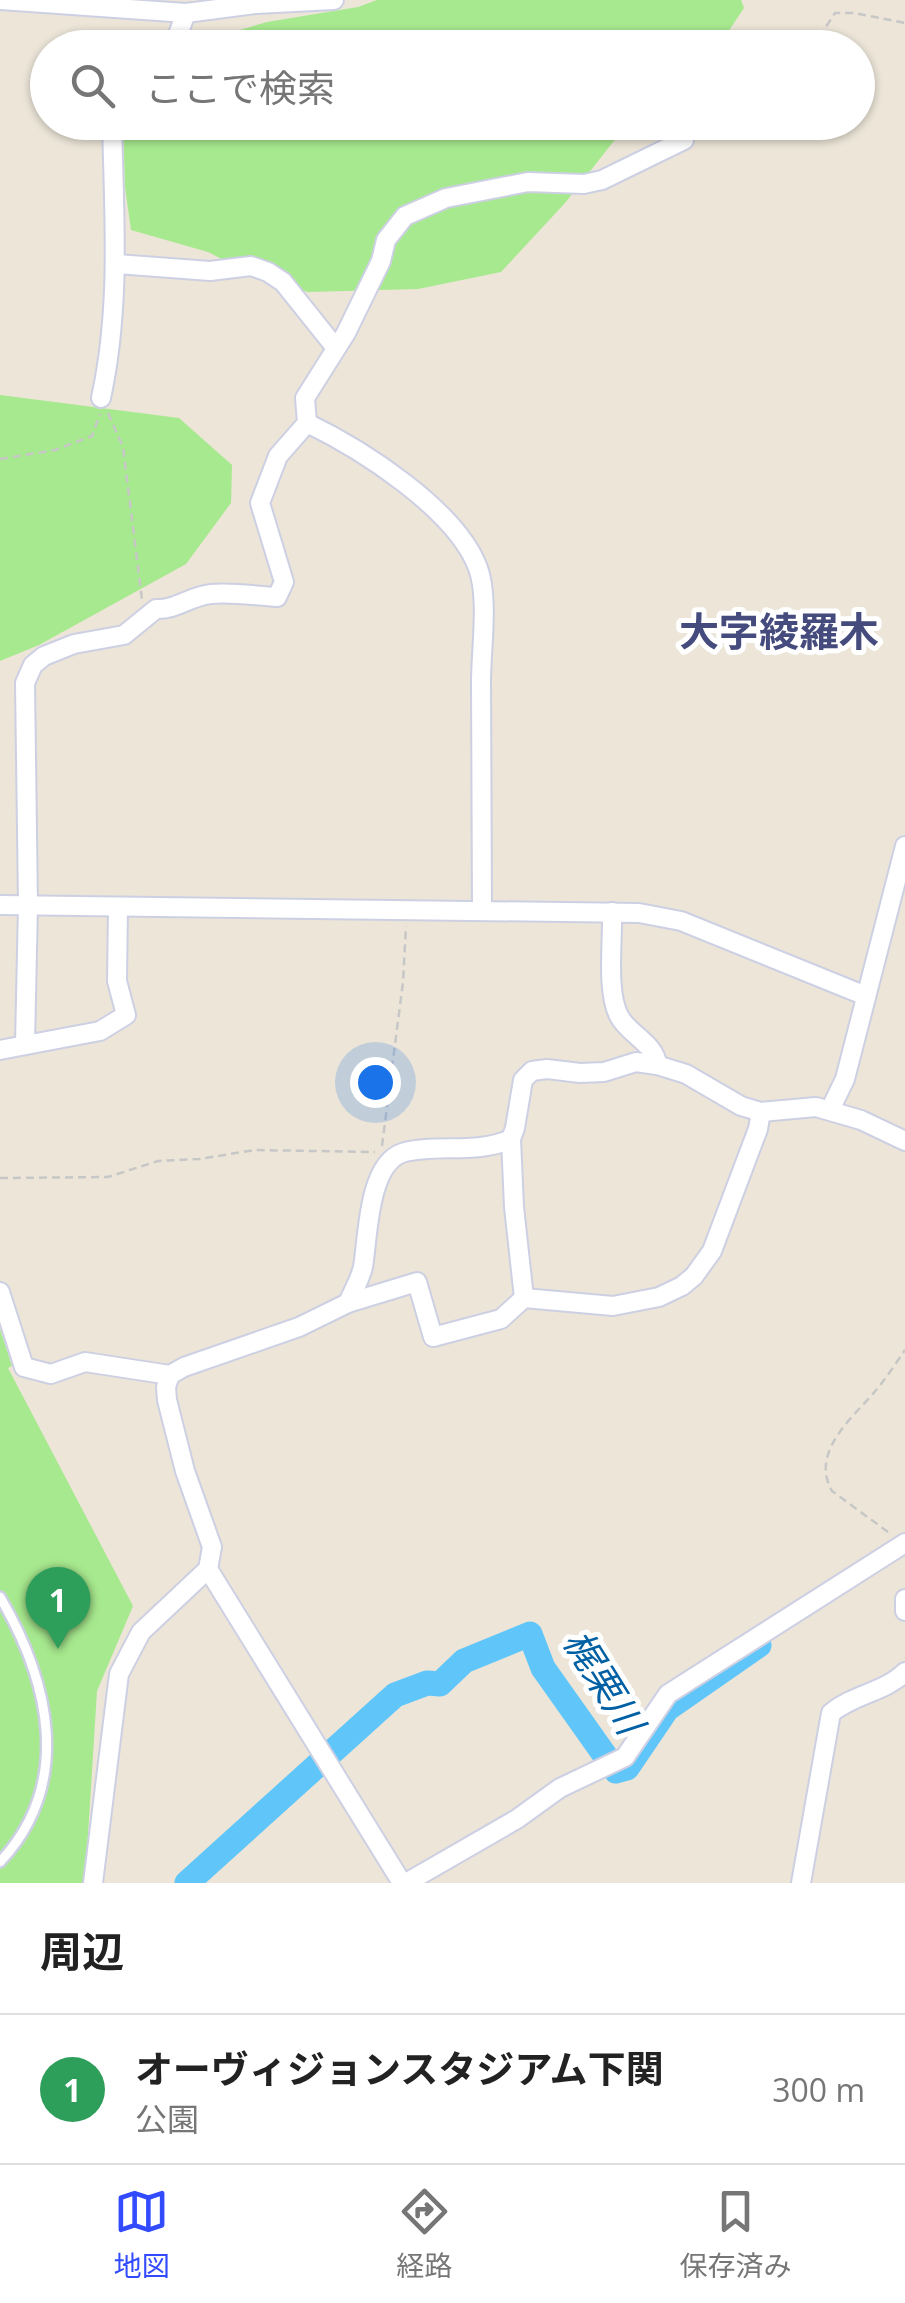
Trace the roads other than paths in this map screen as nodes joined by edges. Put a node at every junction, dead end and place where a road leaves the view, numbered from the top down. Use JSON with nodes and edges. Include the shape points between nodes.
{"nodes":[{"id":1,"x":0,"y":0,"type":"edge"},
{"id":2,"x":334,"y":0,"type":"edge"},
{"id":3,"x":61,"y":2,"type":"edge"},
{"id":4,"x":186,"y":13,"type":"junction"},
{"id":5,"x":180,"y":30,"type":"edge"},
{"id":6,"x":113,"y":140,"type":"edge"},
{"id":7,"x":684,"y":140,"type":"dead end"},
{"id":8,"x":117,"y":264,"type":"junction"},
{"id":9,"x":335,"y":346,"type":"junction"},
{"id":10,"x":101,"y":398,"type":"road end"},
{"id":11,"x":307,"y":423,"type":"junction"},
{"id":12,"x":905,"y":846,"type":"edge"},
{"id":13,"x":0,"y":905,"type":"edge"},
{"id":14,"x":28,"y":905,"type":"junction"},
{"id":15,"x":118,"y":907,"type":"junction"},
{"id":16,"x":482,"y":910,"type":"junction"},
{"id":17,"x":612,"y":912,"type":"junction"},
{"id":18,"x":866,"y":996,"type":"junction"},
{"id":19,"x":25,"y":1044,"type":"junction"},
{"id":20,"x":0,"y":1050,"type":"edge"},
{"id":21,"x":657,"y":1065,"type":"junction"},
{"id":22,"x":830,"y":1110,"type":"junction"},
{"id":23,"x":761,"y":1112,"type":"junction"},
{"id":24,"x":511,"y":1139,"type":"junction"},
{"id":25,"x":905,"y":1141,"type":"edge"},
{"id":26,"x":0,"y":1292,"type":"edge"},
{"id":27,"x":524,"y":1298,"type":"junction"},
{"id":28,"x":348,"y":1303,"type":"junction"},
{"id":29,"x":170,"y":1375,"type":"junction"},
{"id":30,"x":904,"y":1543,"type":"edge"},
{"id":31,"x":208,"y":1570,"type":"junction"},
{"id":32,"x":0,"y":1597,"type":"edge"},
{"id":33,"x":905,"y":1599,"type":"edge"},
{"id":34,"x":905,"y":1611,"type":"edge"},
{"id":35,"x":905,"y":1672,"type":"edge"},
{"id":36,"x":0,"y":1862,"type":"edge"},
{"id":37,"x":93,"y":1883,"type":"edge"},
{"id":38,"x":404,"y":1883,"type":"edge"},
{"id":39,"x":801,"y":1883,"type":"edge"}],
"edges":[{"from":1,"to":3,"type":"street"},
{"from":2,"to":4,"type":"street"},
{"from":3,"to":4,"type":"street"},
{"from":4,"to":5,"type":"street"},
{"from":6,"to":8,"type":"street"},
{"from":7,"to":9,"type":"street","via":[[602,180],[528,182],[446,198],[405,216],[386,240]]},
{"from":8,"to":9,"type":"street","via":[[210,271],[251,266],[268,272]]},
{"from":8,"to":10,"type":"street"},
{"from":9,"to":11,"type":"street","via":[[305,398]]},
{"from":11,"to":14,"type":"street","via":[[278,456],[260,503],[284,582],[277,597],[188,598],[170,609],[156,608],[124,636],[74,644],[33,665],[24,684]]},
{"from":11,"to":16,"type":"street","via":[[400,478],[452,528],[479,569]]},
{"from":12,"to":18,"type":"street"},
{"from":13,"to":14,"type":"street"},
{"from":14,"to":15,"type":"street"},
{"from":14,"to":19,"type":"street"},
{"from":15,"to":16,"type":"street"},
{"from":15,"to":19,"type":"street","via":[[117,981],[126,1015],[100,1031]]},
{"from":16,"to":17,"type":"street"},
{"from":17,"to":18,"type":"street","via":[[681,921]]},
{"from":17,"to":21,"type":"street","via":[[618,1015],[656,1055]]},
{"from":18,"to":22,"type":"street"},
{"from":19,"to":20,"type":"street"},
{"from":21,"to":23,"type":"street"},
{"from":21,"to":24,"type":"street","via":[[532,1071],[522,1080]]},
{"from":22,"to":23,"type":"street"},
{"from":22,"to":25,"type":"street"},
{"from":23,"to":27,"type":"street","via":[[712,1252],[694,1276],[660,1296],[613,1306]]},
{"from":24,"to":27,"type":"street"},
{"from":24,"to":28,"type":"street","via":[[402,1154],[388,1162]]},
{"from":26,"to":29,"type":"street","via":[[24,1367],[34,1372],[51,1374],[85,1362]]},
{"from":27,"to":28,"type":"street","via":[[501,1319],[433,1337],[417,1282]]},
{"from":28,"to":29,"type":"street"},
{"from":29,"to":31,"type":"street","via":[[167,1400],[212,1546]]},
{"from":30,"to":38,"type":"street","via":[[668,1694],[625,1756]]},
{"from":31,"to":37,"type":"street","via":[[141,1632],[118,1674]]},
{"from":31,"to":38,"type":"street"},
{"from":32,"to":36,"type":"lane","via":[[23,1637],[48,1733],[32,1812]]},
{"from":33,"to":34,"type":"street"},
{"from":35,"to":39,"type":"street","via":[[831,1713]]}]}
